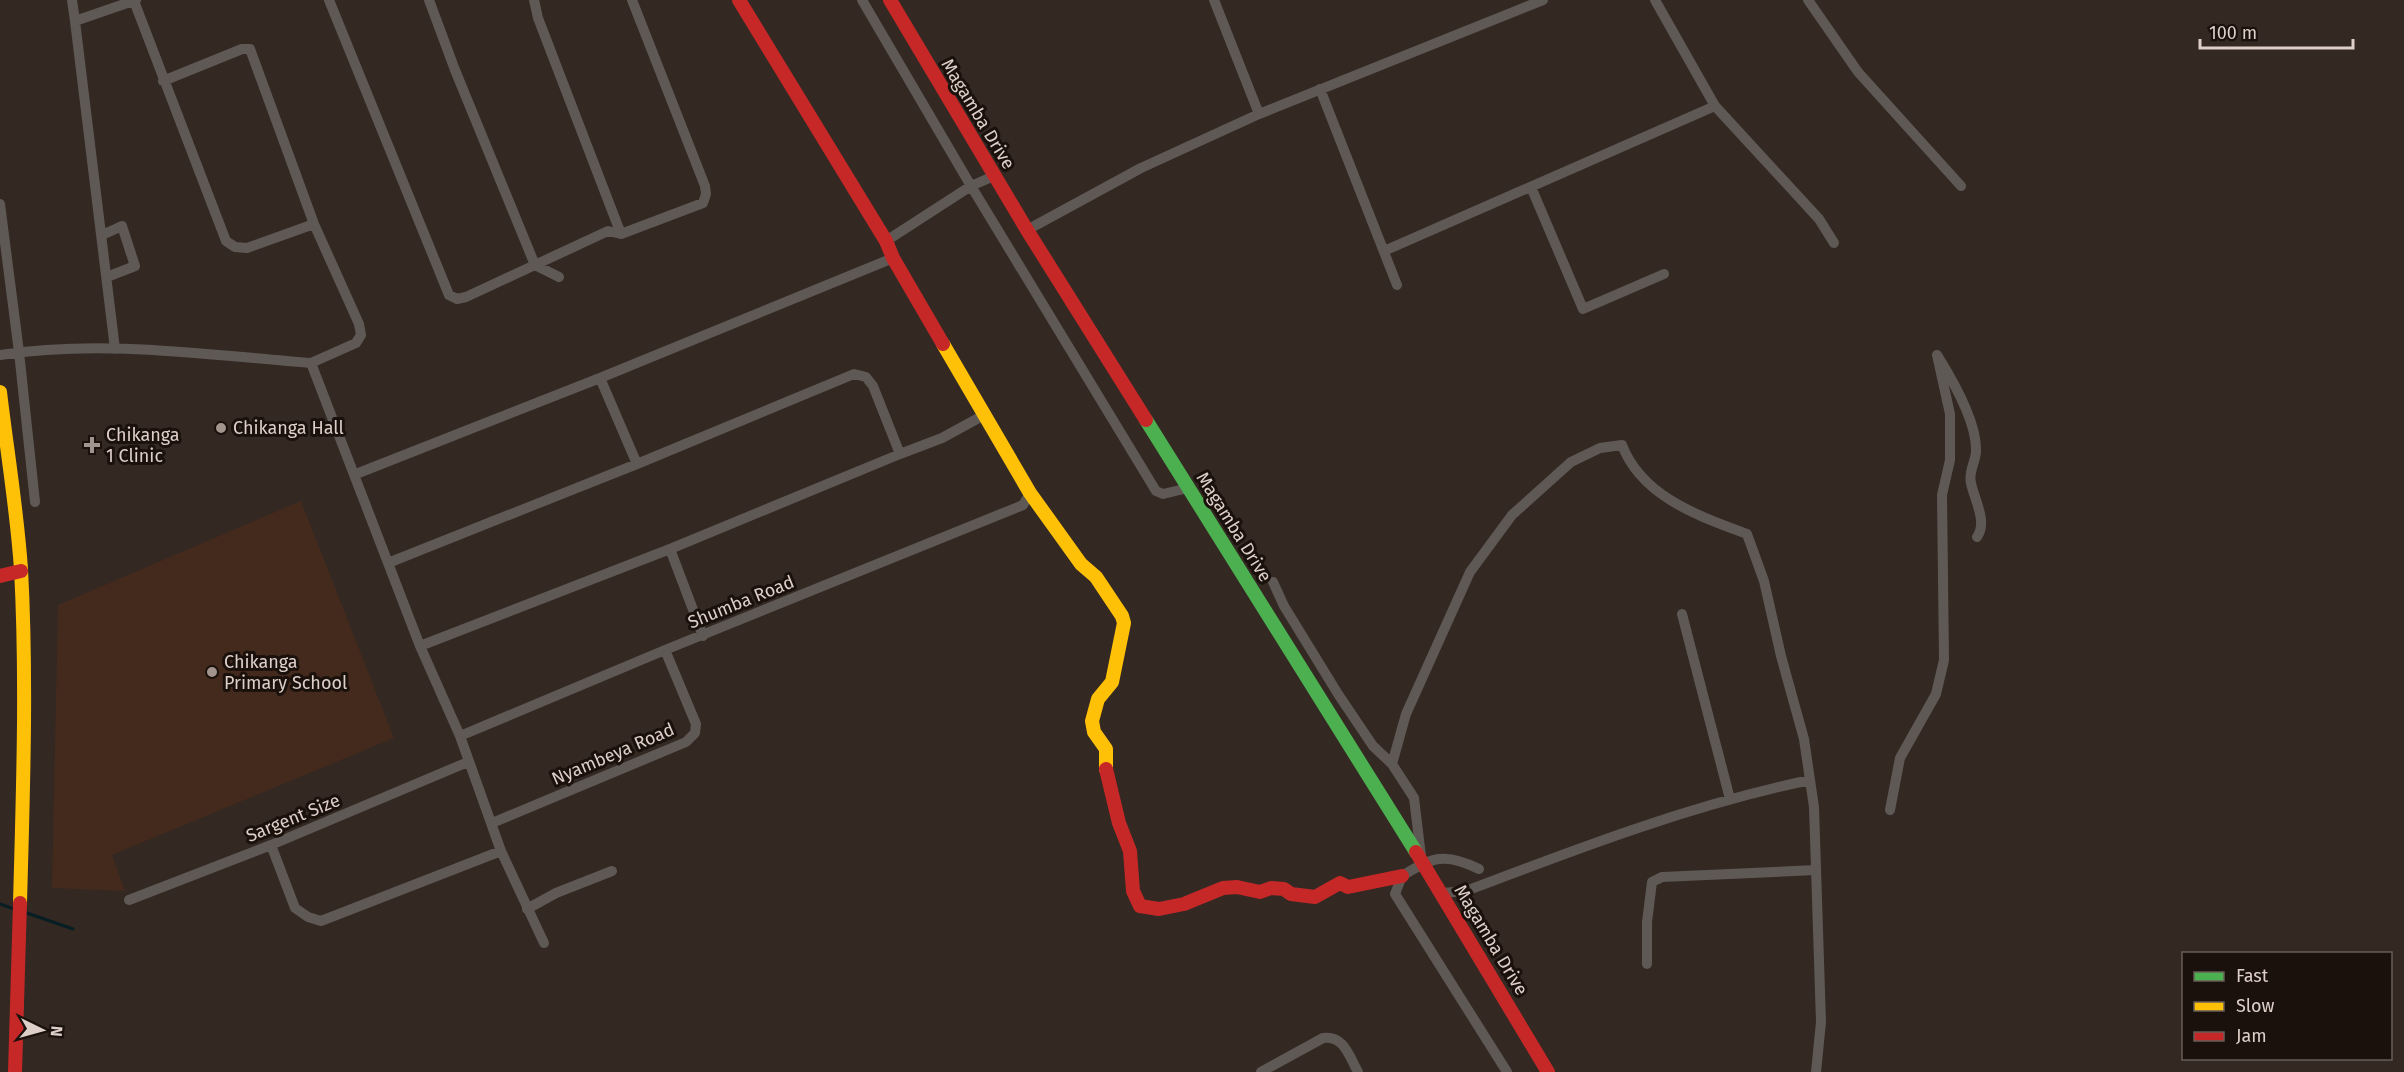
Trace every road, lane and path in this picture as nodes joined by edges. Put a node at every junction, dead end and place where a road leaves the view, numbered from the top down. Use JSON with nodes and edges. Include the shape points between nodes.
{"nodes":[{"id":1,"x":72,"y":0,"type":"edge"},
{"id":2,"x":135,"y":0,"type":"edge"},
{"id":3,"x":329,"y":0,"type":"edge"},
{"id":4,"x":429,"y":0,"type":"edge"},
{"id":5,"x":534,"y":0,"type":"edge"},
{"id":6,"x":632,"y":0,"type":"edge"},
{"id":7,"x":739,"y":0,"type":"edge"},
{"id":8,"x":862,"y":0,"type":"edge"},
{"id":9,"x":890,"y":0,"type":"edge"},
{"id":10,"x":1214,"y":0,"type":"edge"},
{"id":11,"x":1543,"y":0,"type":"edge"},
{"id":12,"x":1655,"y":0,"type":"edge"},
{"id":13,"x":1808,"y":0,"type":"edge"},
{"id":14,"x":75,"y":21,"type":"junction"},
{"id":15,"x":163,"y":81,"type":"junction"},
{"id":16,"x":1320,"y":89,"type":"junction"},
{"id":17,"x":1715,"y":106,"type":"junction"},
{"id":18,"x":1258,"y":114,"type":"junction"},
{"id":19,"x":994,"y":176,"type":"junction"},
{"id":20,"x":971,"y":186,"type":"junction"},
{"id":21,"x":1961,"y":186,"type":"dead end"},
{"id":22,"x":1531,"y":187,"type":"junction"},
{"id":23,"x":0,"y":204,"type":"edge"},
{"id":24,"x":314,"y":224,"type":"junction"},
{"id":25,"x":1027,"y":230,"type":"junction"},
{"id":26,"x":621,"y":234,"type":"junction"},
{"id":27,"x":102,"y":235,"type":"junction"},
{"id":28,"x":886,"y":241,"type":"junction"},
{"id":29,"x":1834,"y":243,"type":"dead end"},
{"id":30,"x":1384,"y":251,"type":"junction"},
{"id":31,"x":893,"y":258,"type":"junction"},
{"id":32,"x":535,"y":265,"type":"junction"},
{"id":33,"x":1664,"y":274,"type":"dead end"},
{"id":34,"x":107,"y":277,"type":"junction"},
{"id":35,"x":559,"y":277,"type":"dead end"},
{"id":36,"x":1397,"y":285,"type":"dead end"},
{"id":37,"x":115,"y":349,"type":"junction"},
{"id":38,"x":19,"y":352,"type":"junction"},
{"id":39,"x":0,"y":355,"type":"edge"},
{"id":40,"x":311,"y":363,"type":"junction"},
{"id":41,"x":600,"y":378,"type":"junction"},
{"id":42,"x":0,"y":392,"type":"edge"},
{"id":43,"x":986,"y":414,"type":"junction"},
{"id":44,"x":900,"y":454,"type":"junction"},
{"id":45,"x":637,"y":464,"type":"junction"},
{"id":46,"x":356,"y":474,"type":"junction"},
{"id":47,"x":1188,"y":488,"type":"junction"},
{"id":48,"x":1030,"y":493,"type":"junction"},
{"id":49,"x":35,"y":501,"type":"dead end"},
{"id":50,"x":1977,"y":537,"type":"dead end"},
{"id":51,"x":670,"y":549,"type":"junction"},
{"id":52,"x":388,"y":563,"type":"junction"},
{"id":53,"x":0,"y":570,"type":"edge"},
{"id":54,"x":21,"y":571,"type":"junction"},
{"id":55,"x":0,"y":576,"type":"edge"},
{"id":56,"x":1273,"y":582,"type":"dead end"},
{"id":57,"x":1682,"y":614,"type":"dead end"},
{"id":58,"x":703,"y":636,"type":"junction"},
{"id":59,"x":420,"y":646,"type":"junction"},
{"id":60,"x":665,"y":650,"type":"junction"},
{"id":61,"x":460,"y":736,"type":"junction"},
{"id":62,"x":468,"y":762,"type":"junction"},
{"id":63,"x":1392,"y":764,"type":"junction"},
{"id":64,"x":1810,"y":780,"type":"junction"},
{"id":65,"x":1730,"y":799,"type":"junction"},
{"id":66,"x":1890,"y":810,"type":"dead end"},
{"id":67,"x":492,"y":823,"type":"junction"},
{"id":68,"x":271,"y":845,"type":"junction"},
{"id":69,"x":501,"y":851,"type":"junction"},
{"id":70,"x":1423,"y":863,"type":"junction"},
{"id":71,"x":1479,"y":869,"type":"dead end"},
{"id":72,"x":1816,"y":870,"type":"junction"},
{"id":73,"x":612,"y":872,"type":"dead end"},
{"id":74,"x":1402,"y":876,"type":"junction"},
{"id":75,"x":1442,"y":894,"type":"junction"},
{"id":76,"x":129,"y":900,"type":"dead end"},
{"id":77,"x":527,"y":909,"type":"junction"},
{"id":78,"x":544,"y":943,"type":"dead end"},
{"id":79,"x":1647,"y":964,"type":"dead end"},
{"id":80,"x":15,"y":1072,"type":"edge"},
{"id":81,"x":1261,"y":1072,"type":"edge"},
{"id":82,"x":1358,"y":1072,"type":"edge"},
{"id":83,"x":1507,"y":1072,"type":"edge"},
{"id":84,"x":1548,"y":1072,"type":"edge"},
{"id":85,"x":1816,"y":1072,"type":"edge"}],
"edges":[{"from":1,"to":14,"type":"street"},
{"from":2,"to":14,"type":"street"},
{"from":2,"to":15,"type":"street"},
{"from":3,"to":32,"type":"street","via":[[449,295],[466,297]]},
{"from":4,"to":32,"type":"street"},
{"from":5,"to":26,"type":"street"},
{"from":6,"to":26,"type":"street","via":[[706,194],[703,203]]},
{"from":7,"to":28,"type":"street"},
{"from":8,"to":20,"type":"street"},
{"from":9,"to":19,"type":"street","name":"Magamba Drive"},
{"from":10,"to":18,"type":"street"},
{"from":11,"to":16,"type":"street"},
{"from":12,"to":17,"type":"street"},
{"from":13,"to":21,"type":"street","via":[[1858,72]]},
{"from":14,"to":27,"type":"street"},
{"from":15,"to":24,"type":"street","via":[[226,241],[247,248]]},
{"from":15,"to":24,"type":"street","via":[[250,49]]},
{"from":16,"to":18,"type":"street"},
{"from":16,"to":30,"type":"street"},
{"from":17,"to":22,"type":"street"},
{"from":17,"to":29,"type":"street","via":[[1819,219]]},
{"from":18,"to":25,"type":"street","via":[[1141,168]]},
{"from":19,"to":20,"type":"street"},
{"from":19,"to":25,"type":"street","name":"Magamba Drive"},
{"from":20,"to":28,"type":"street"},
{"from":20,"to":47,"type":"street","via":[[1156,491],[1163,494]]},
{"from":22,"to":30,"type":"street"},
{"from":22,"to":33,"type":"street","via":[[1583,309]]},
{"from":23,"to":38,"type":"street"},
{"from":24,"to":40,"type":"street","via":[[361,335],[356,343]]},
{"from":25,"to":47,"type":"street","name":"Magamba Drive"},
{"from":26,"to":32,"type":"street","via":[[608,231]]},
{"from":27,"to":34,"type":"street"},
{"from":27,"to":34,"type":"street","via":[[122,226],[135,266]]},
{"from":28,"to":31,"type":"street"},
{"from":30,"to":36,"type":"street"},
{"from":31,"to":41,"type":"street"},
{"from":31,"to":43,"type":"street"},
{"from":32,"to":35,"type":"street"},
{"from":34,"to":37,"type":"street"},
{"from":37,"to":38,"type":"street"},
{"from":37,"to":40,"type":"street"},
{"from":38,"to":39,"type":"street"},
{"from":38,"to":49,"type":"street"},
{"from":40,"to":46,"type":"street"},
{"from":41,"to":45,"type":"street"},
{"from":41,"to":46,"type":"street"},
{"from":42,"to":54,"type":"street"},
{"from":43,"to":44,"type":"street","via":[[942,438]]},
{"from":43,"to":48,"type":"street"},
{"from":44,"to":45,"type":"street","via":[[873,386],[866,377],[854,374]]},
{"from":44,"to":51,"type":"street"},
{"from":45,"to":52,"type":"street"},
{"from":46,"to":52,"type":"street"},
{"from":47,"to":70,"type":"street","name":"Magamba Drive"},
{"from":48,"to":58,"type":"street","name":"Shumba Road","via":[[1023,506]]},
{"from":48,"to":74,"type":"street","via":[[1081,564],[1112,598],[1124,623],[1112,682],[1098,699],[1092,721],[1094,732],[1106,749],[1104,759],[1116,801],[1114,808],[1129,843],[1130,888],[1140,906],[1159,909],[1237,887],[1260,892],[1284,889],[1308,899],[1331,885],[1340,883],[1348,887]]},
{"from":50,"to":66,"type":"street","via":[[1981,518],[1970,480],[1976,450],[1970,422],[1937,356],[1950,414],[1950,460],[1942,495],[1944,660],[1936,694],[1900,758]]},
{"from":51,"to":58,"type":"street"},
{"from":51,"to":59,"type":"street"},
{"from":52,"to":59,"type":"street"},
{"from":53,"to":55,"type":"street"},
{"from":54,"to":55,"type":"street"},
{"from":54,"to":80,"type":"street","via":[[23,805]]},
{"from":56,"to":63,"type":"street","via":[[1342,700],[1373,746]]},
{"from":57,"to":65,"type":"street"},
{"from":58,"to":60,"type":"street","name":"Shumba Road"},
{"from":59,"to":61,"type":"street"},
{"from":60,"to":61,"type":"street","name":"Shumba Road"},
{"from":60,"to":67,"type":"street","name":"Nyambeya Road","via":[[696,724],[695,733],[686,742]]},
{"from":61,"to":62,"type":"street"},
{"from":62,"to":67,"type":"street"},
{"from":62,"to":68,"type":"street","name":"Sargent Size"},
{"from":63,"to":64,"type":"street","via":[[1406,714],[1477,562],[1512,515],[1571,462],[1600,448],[1622,445],[1628,461],[1650,486],[1688,511],[1747,534],[1764,581],[1804,739]]},
{"from":63,"to":70,"type":"street","via":[[1414,798]]},
{"from":64,"to":65,"type":"street"},
{"from":64,"to":72,"type":"street"},
{"from":65,"to":75,"type":"street","via":[[1611,836],[1466,891]]},
{"from":67,"to":69,"type":"street"},
{"from":68,"to":69,"type":"street","via":[[295,908],[321,921]]},
{"from":68,"to":76,"type":"street","name":"Sargent Size"},
{"from":69,"to":77,"type":"street"},
{"from":70,"to":71,"type":"street","via":[[1449,858]]},
{"from":70,"to":74,"type":"street"},
{"from":70,"to":75,"type":"street","name":"Magamba Drive"},
{"from":72,"to":79,"type":"street","via":[[1662,877],[1652,882]]},
{"from":72,"to":85,"type":"street","via":[[1821,1022]]},
{"from":73,"to":77,"type":"street","via":[[556,893]]},
{"from":74,"to":83,"type":"street","via":[[1395,894]]},
{"from":75,"to":84,"type":"street","name":"Magamba Drive"},
{"from":77,"to":78,"type":"street"},
{"from":81,"to":82,"type":"street","via":[[1323,1038],[1332,1037],[1339,1040]]}]}
